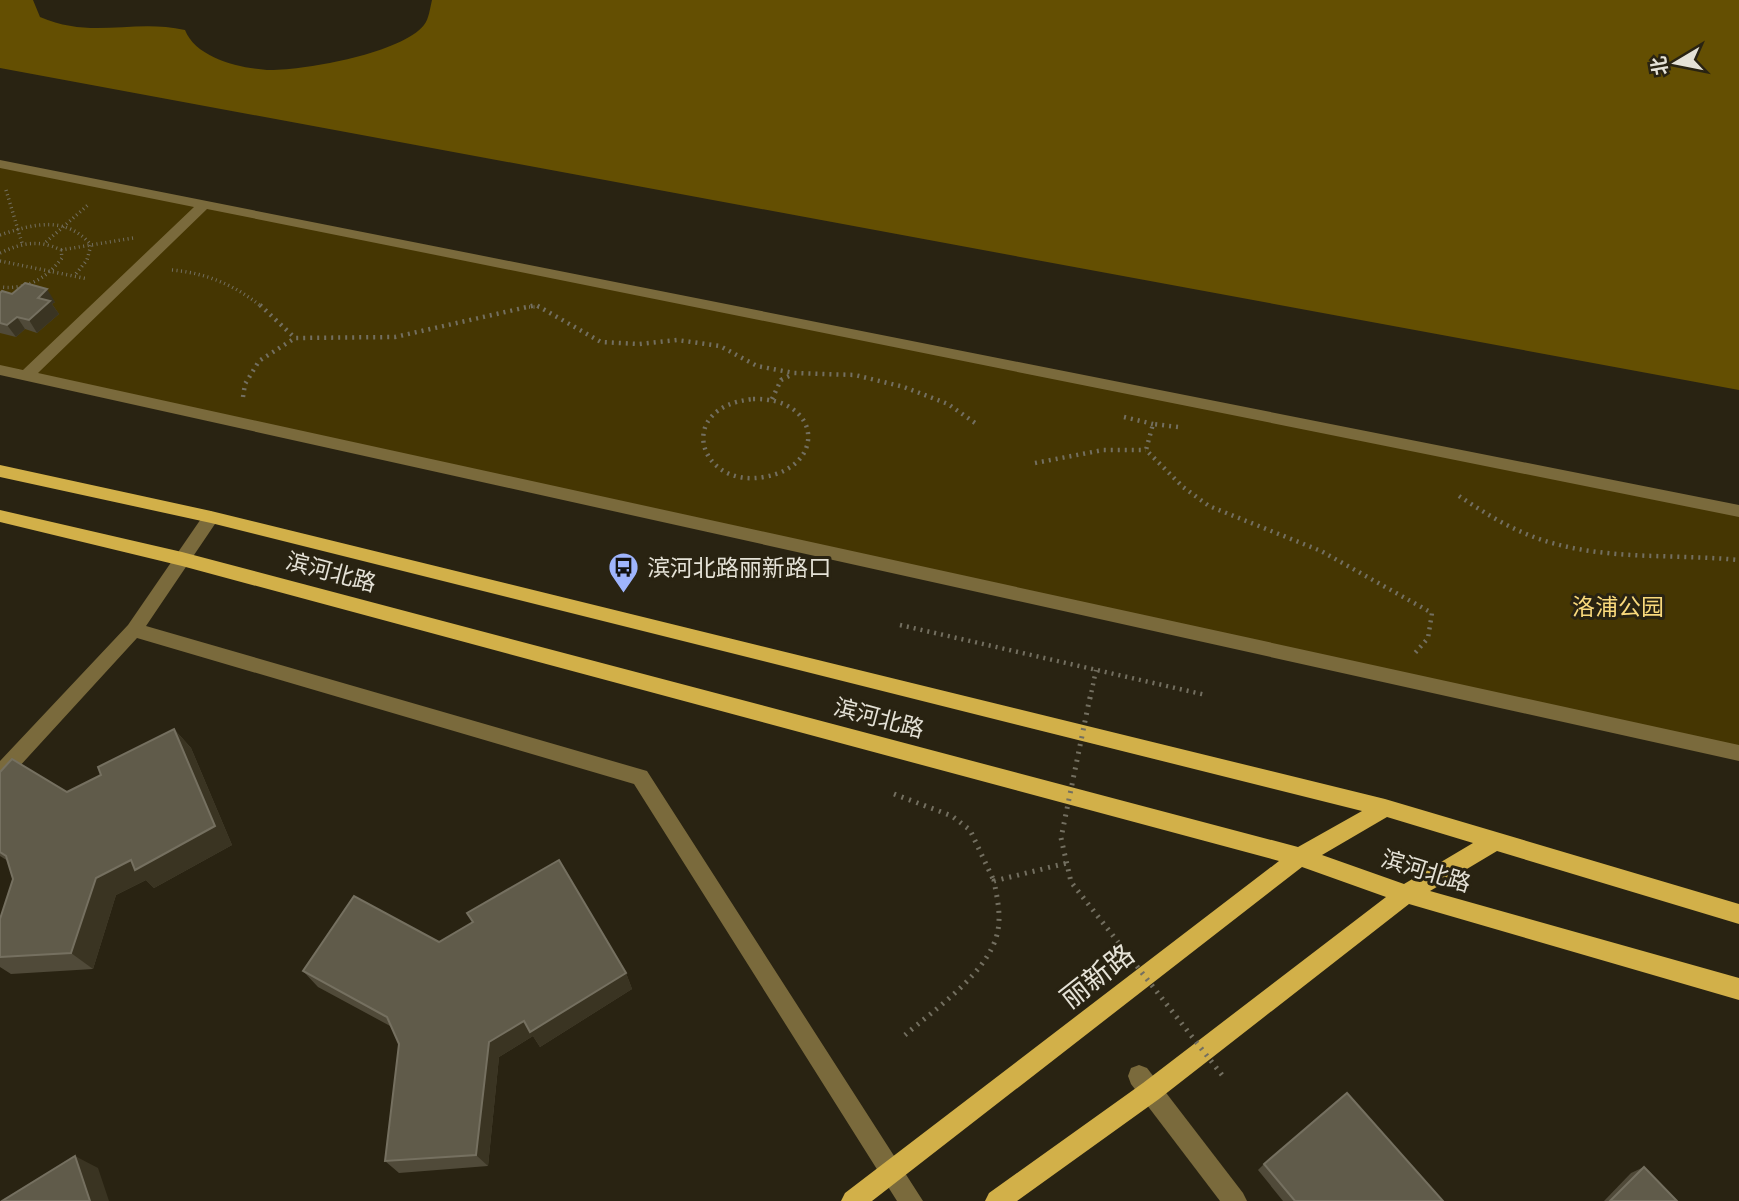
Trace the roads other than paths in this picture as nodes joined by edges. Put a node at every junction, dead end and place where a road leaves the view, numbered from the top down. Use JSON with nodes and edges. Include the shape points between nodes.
{"nodes":[{"id":1,"x":2,"y":172,"type":"edge"},
{"id":2,"x":204,"y":205,"type":"junction"},
{"id":3,"x":0,"y":370,"type":"edge"},
{"id":4,"x":26,"y":376,"type":"junction"},
{"id":5,"x":0,"y":471,"type":"edge"},
{"id":6,"x":1739,"y":511,"type":"edge"},
{"id":7,"x":0,"y":516,"type":"edge"},
{"id":8,"x":211,"y":517,"type":"junction"},
{"id":9,"x":182,"y":559,"type":"junction"},
{"id":10,"x":134,"y":630,"type":"junction"},
{"id":11,"x":1739,"y":753,"type":"edge"},
{"id":12,"x":0,"y":774,"type":"edge"},
{"id":13,"x":1385,"y":808,"type":"junction"},
{"id":14,"x":1493,"y":842,"type":"junction"},
{"id":15,"x":1300,"y":857,"type":"junction"},
{"id":16,"x":1406,"y":894,"type":"junction"},
{"id":17,"x":1739,"y":914,"type":"edge"},
{"id":18,"x":1739,"y":989,"type":"edge"},
{"id":19,"x":1145,"y":1084,"type":"junction"},
{"id":20,"x":893,"y":1172,"type":"junction"},
{"id":21,"x":853,"y":1201,"type":"edge"},
{"id":22,"x":911,"y":1201,"type":"edge"},
{"id":23,"x":997,"y":1201,"type":"edge"},
{"id":24,"x":1235,"y":1201,"type":"edge"}],
"edges":[{"from":1,"to":2,"type":"street"},
{"from":2,"to":4,"type":"street"},
{"from":2,"to":6,"type":"street"},
{"from":3,"to":4,"type":"street"},
{"from":4,"to":11,"type":"street"},
{"from":5,"to":8,"type":"main road","name":"滨河北路"},
{"from":7,"to":9,"type":"main road","name":"滨河北路"},
{"from":8,"to":9,"type":"street"},
{"from":8,"to":13,"type":"main road","name":"滨河北路"},
{"from":9,"to":10,"type":"street"},
{"from":9,"to":15,"type":"main road","name":"滨河北路"},
{"from":10,"to":12,"type":"street"},
{"from":10,"to":20,"type":"street","via":[[640,777]]},
{"from":13,"to":14,"type":"main road","name":"滨河北路"},
{"from":13,"to":15,"type":"main road","name":"丽新路"},
{"from":14,"to":16,"type":"main road"},
{"from":14,"to":17,"type":"main road","name":"滨河北路"},
{"from":15,"to":16,"type":"main road","name":"滨河北路"},
{"from":15,"to":20,"type":"main road","name":"丽新路"},
{"from":16,"to":18,"type":"main road","name":"滨河北路"},
{"from":16,"to":19,"type":"main road"},
{"from":19,"to":23,"type":"main road"},
{"from":19,"to":24,"type":"street"},
{"from":20,"to":21,"type":"main road","name":"丽新路"},
{"from":20,"to":22,"type":"street"}]}
